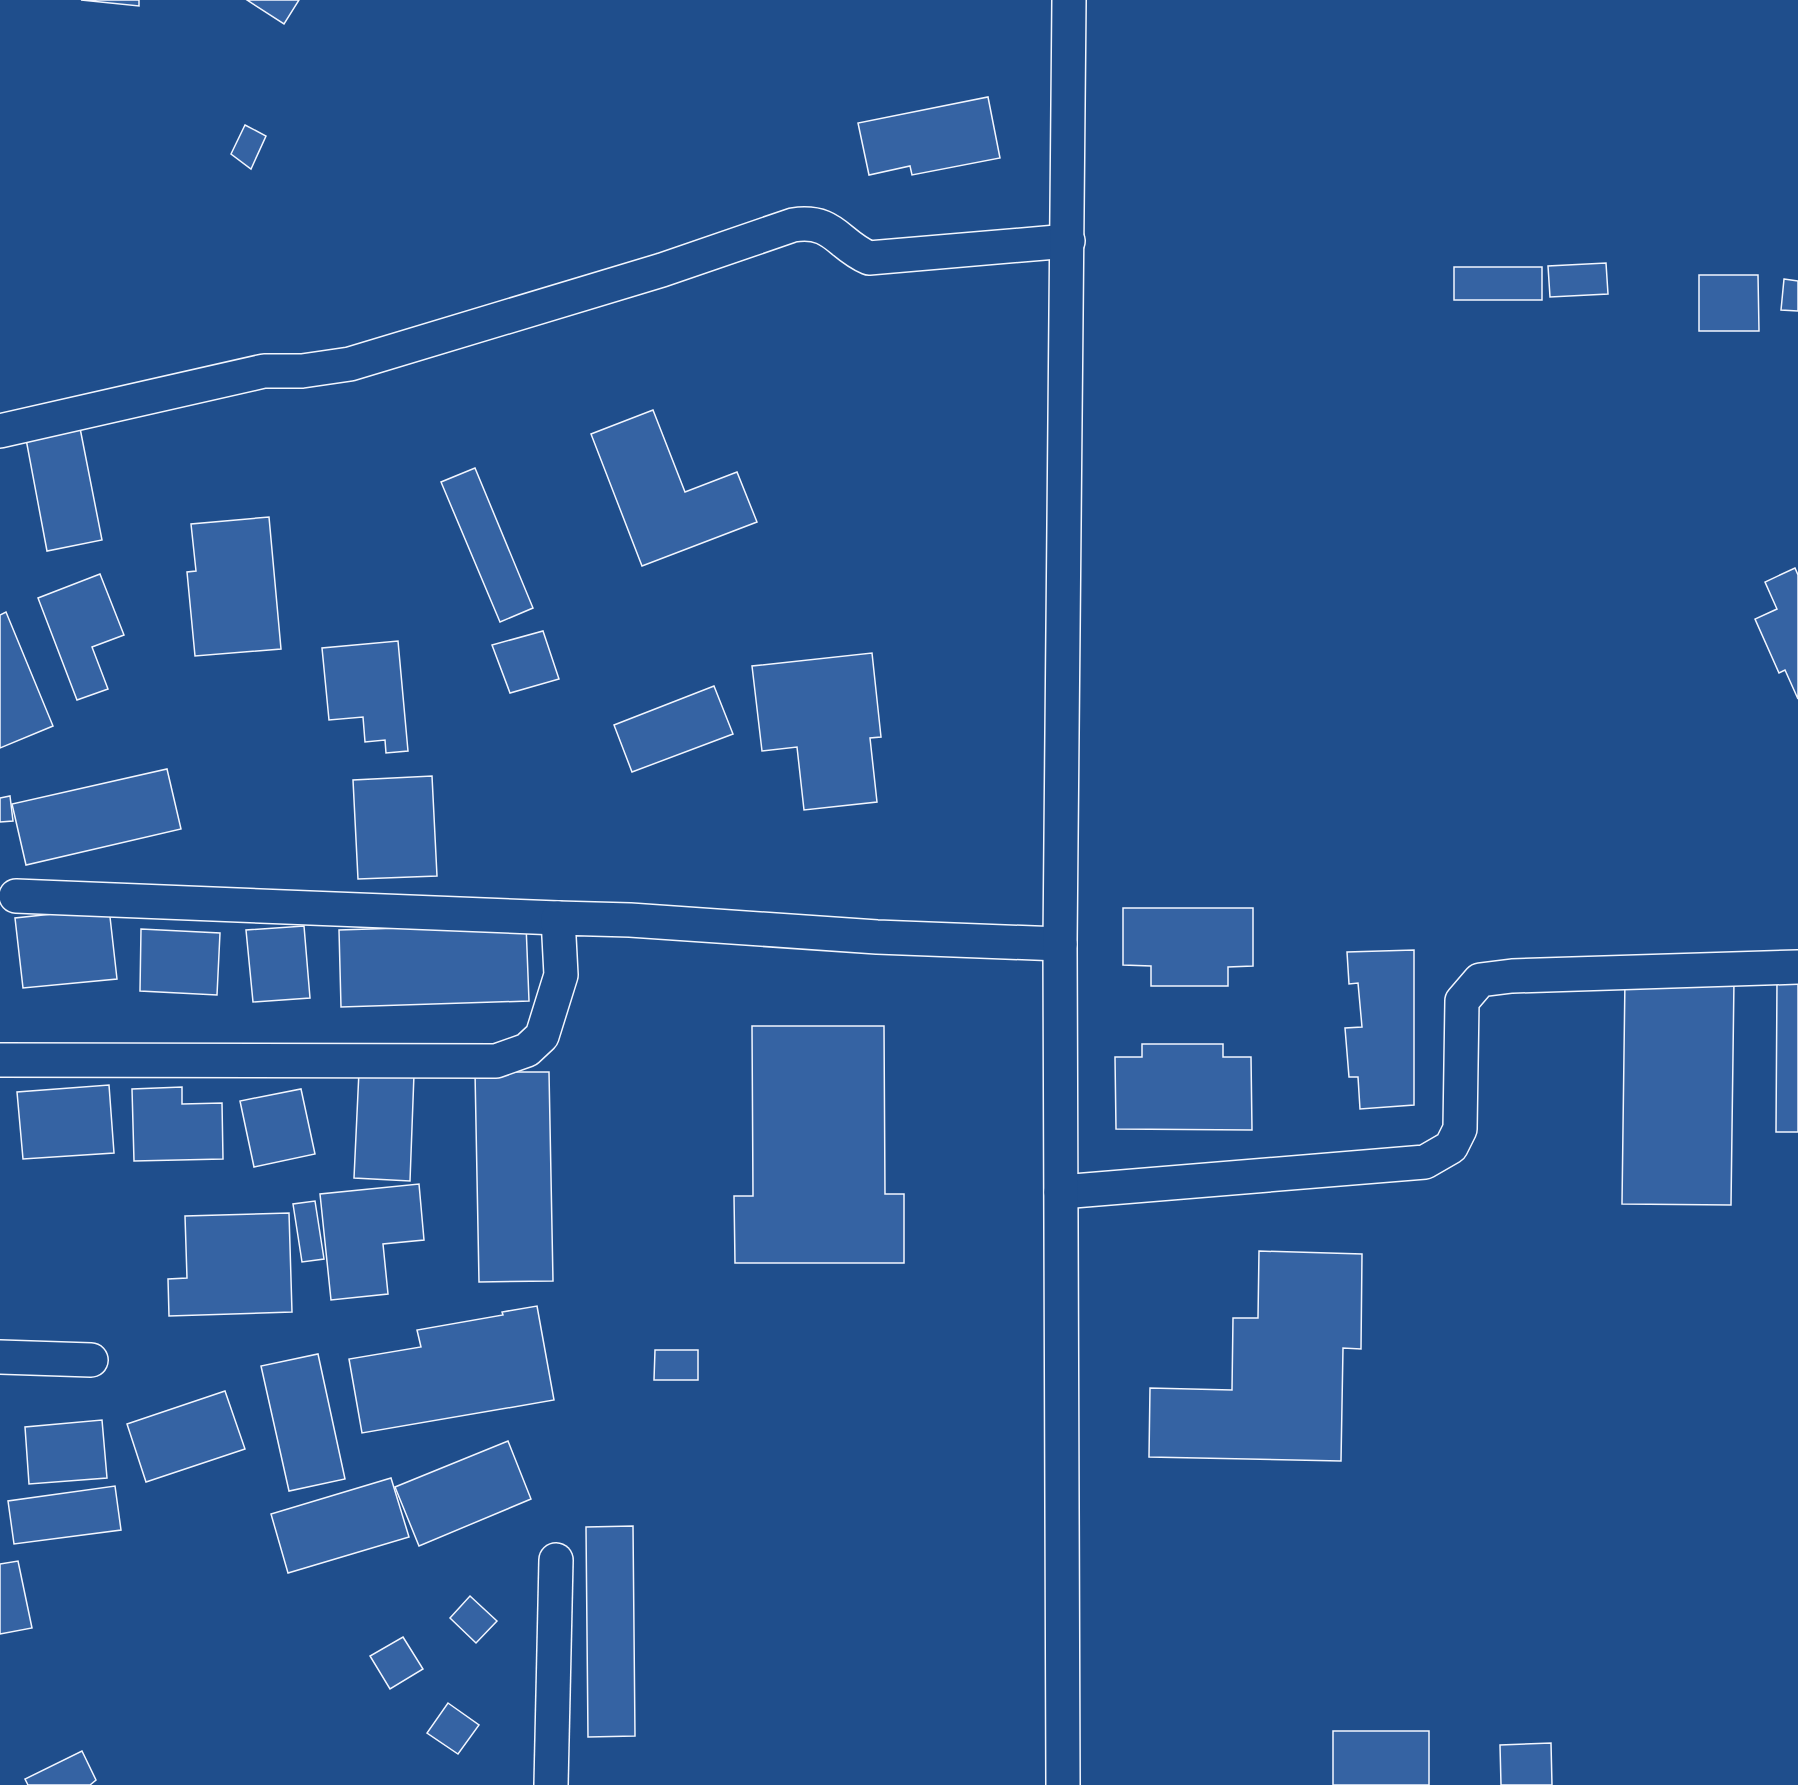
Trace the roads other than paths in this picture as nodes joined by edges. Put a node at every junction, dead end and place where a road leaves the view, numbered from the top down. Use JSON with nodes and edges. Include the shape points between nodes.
{"nodes":[{"id":1,"x":1069,"y":0,"type":"edge"},
{"id":2,"x":1068,"y":242,"type":"junction"},
{"id":3,"x":0,"y":431,"type":"edge"},
{"id":4,"x":16,"y":896,"type":"dead end"},
{"id":5,"x":558,"y":918,"type":"junction"},
{"id":6,"x":1060,"y":944,"type":"junction"},
{"id":7,"x":1798,"y":967,"type":"edge"},
{"id":8,"x":0,"y":1060,"type":"edge"},
{"id":9,"x":1061,"y":1192,"type":"junction"},
{"id":10,"x":0,"y":1357,"type":"edge"},
{"id":11,"x":92,"y":1360,"type":"dead end"},
{"id":12,"x":556,"y":1560,"type":"dead end"},
{"id":13,"x":551,"y":1785,"type":"edge"},
{"id":14,"x":1063,"y":1785,"type":"edge"}],
"edges":[{"from":1,"to":2,"type":"street"},
{"from":2,"to":3,"type":"street","via":[[869,258],[854,252],[835,232],[808,223],[793,225],[662,270],[350,364],[302,371],[264,371]]},
{"from":2,"to":6,"type":"street"},
{"from":4,"to":5,"type":"street"},
{"from":5,"to":6,"type":"street","via":[[877,938]]},
{"from":5,"to":8,"type":"street","via":[[561,975],[542,1036],[527,1050],[496,1061]]},
{"from":6,"to":9,"type":"street"},
{"from":7,"to":9,"type":"street","via":[[1480,980],[1462,1001],[1460,1129],[1451,1147],[1425,1162]]},
{"from":9,"to":14,"type":"street"},
{"from":10,"to":11,"type":"street"},
{"from":12,"to":13,"type":"street"}]}
